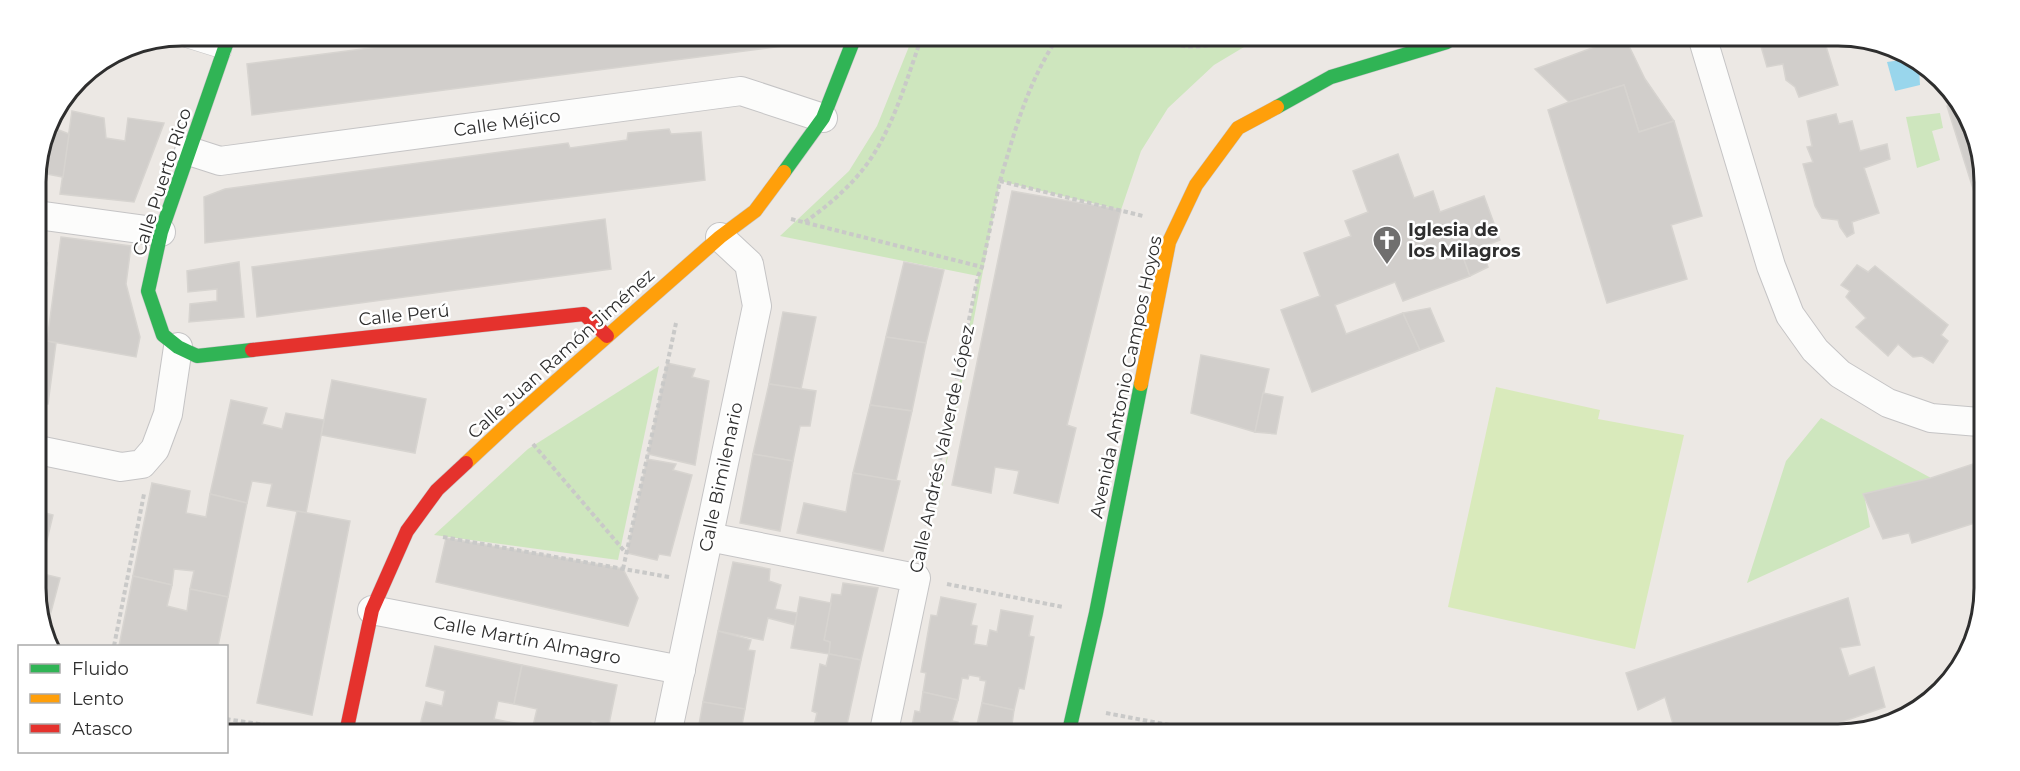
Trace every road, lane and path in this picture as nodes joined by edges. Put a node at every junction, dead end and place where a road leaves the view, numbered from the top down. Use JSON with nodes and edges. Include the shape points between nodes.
{"nodes":[{"id":1,"x":205,"y":46,"type":"edge"},
{"id":2,"x":226,"y":46,"type":"edge"},
{"id":3,"x":851,"y":46,"type":"edge"},
{"id":4,"x":918,"y":46,"type":"edge"},
{"id":5,"x":1052,"y":46,"type":"edge"},
{"id":6,"x":1188,"y":46,"type":"edge"},
{"id":7,"x":1209,"y":46,"type":"edge"},
{"id":8,"x":1434,"y":46,"type":"edge"},
{"id":9,"x":1705,"y":46,"type":"edge"},
{"id":10,"x":224,"y":52,"type":"junction"},
{"id":11,"x":823,"y":118,"type":"junction"},
{"id":12,"x":189,"y":151,"type":"junction"},
{"id":13,"x":1000,"y":181,"type":"junction"},
{"id":14,"x":755,"y":211,"type":"junction"},
{"id":15,"x":47,"y":216,"type":"edge"},
{"id":16,"x":805,"y":223,"type":"junction"},
{"id":17,"x":1177,"y":225,"type":"junction"},
{"id":18,"x":160,"y":232,"type":"junction"},
{"id":19,"x":720,"y":237,"type":"junction"},
{"id":20,"x":982,"y":267,"type":"junction"},
{"id":21,"x":677,"y":320,"type":"dead end"},
{"id":22,"x":607,"y":336,"type":"junction"},
{"id":23,"x":187,"y":352,"type":"junction"},
{"id":24,"x":512,"y":420,"type":"junction"},
{"id":25,"x":1974,"y":422,"type":"edge"},
{"id":26,"x":46,"y":452,"type":"edge"},
{"id":27,"x":143,"y":497,"type":"dead end"},
{"id":28,"x":407,"y":531,"type":"junction"},
{"id":29,"x":709,"y":537,"type":"junction"},
{"id":30,"x":627,"y":553,"type":"junction"},
{"id":31,"x":623,"y":568,"type":"junction"},
{"id":32,"x":916,"y":578,"type":"junction"},
{"id":33,"x":699,"y":583,"type":"junction"},
{"id":34,"x":372,"y":610,"type":"junction"},
{"id":35,"x":1096,"y":613,"type":"junction"},
{"id":36,"x":114,"y":645,"type":"edge"},
{"id":37,"x":681,"y":670,"type":"junction"},
{"id":38,"x":1074,"y":707,"type":"junction"},
{"id":39,"x":228,"y":718,"type":"edge"},
{"id":40,"x":261,"y":724,"type":"edge"},
{"id":41,"x":348,"y":724,"type":"edge"},
{"id":42,"x":669,"y":724,"type":"edge"},
{"id":43,"x":885,"y":724,"type":"edge"},
{"id":44,"x":1070,"y":724,"type":"edge"},
{"id":45,"x":1164,"y":724,"type":"edge"}],
"edges":[{"from":1,"to":10,"type":"lane"},
{"from":2,"to":10,"type":"street","name":"Calle Puerto Rico"},
{"from":3,"to":11,"type":"street","name":"Calle Juan Ramón Jiménez"},
{"from":4,"to":16,"type":"path","via":[[876,149],[860,173]]},
{"from":5,"to":13,"type":"path","name":"Calle Andrés Valverde López","via":[[1023,105]]},
{"from":6,"to":7,"type":"path"},
{"from":8,"to":17,"type":"street","name":"Avenida Antonio Campos Hoyos","via":[[1331,77],[1238,128],[1196,185]]},
{"from":9,"to":25,"type":"street","via":[[1771,266],[1790,315],[1815,350],[1840,374],[1888,403],[1931,418]]},
{"from":10,"to":12,"type":"street","name":"Calle Puerto Rico"},
{"from":11,"to":12,"type":"street","name":"Calle Méjico","via":[[741,92],[220,161]]},
{"from":11,"to":14,"type":"street","name":"Calle Juan Ramón Jiménez"},
{"from":12,"to":18,"type":"street","name":"Calle Puerto Rico"},
{"from":13,"to":17,"type":"path"},
{"from":13,"to":20,"type":"path","name":"Calle Andrés Valverde López"},
{"from":14,"to":16,"type":"path"},
{"from":14,"to":19,"type":"street","name":"Calle Juan Ramón Jiménez"},
{"from":15,"to":18,"type":"street"},
{"from":16,"to":20,"type":"path"},
{"from":17,"to":35,"type":"street","name":"Avenida Antonio Campos Hoyos","via":[[1169,242]]},
{"from":18,"to":23,"type":"street","name":"Calle Puerto Rico","via":[[148,291],[163,335]]},
{"from":19,"to":22,"type":"street","name":"Calle Juan Ramón Jiménez"},
{"from":19,"to":29,"type":"street","name":"Calle Bimilenario","via":[[749,264],[756,306]]},
{"from":20,"to":32,"type":"path","name":"Calle Andrés Valverde López"},
{"from":21,"to":30,"type":"path"},
{"from":22,"to":23,"type":"street","name":"Calle Perú","via":[[584,314]]},
{"from":22,"to":24,"type":"street","name":"Calle Juan Ramón Jiménez"},
{"from":23,"to":26,"type":"street","via":[[155,449],[142,464],[121,467]]},
{"from":24,"to":28,"type":"street","name":"Calle Juan Ramón Jiménez","via":[[437,490]]},
{"from":24,"to":30,"type":"path"},
{"from":27,"to":36,"type":"path"},
{"from":28,"to":31,"type":"path"},
{"from":28,"to":34,"type":"street","name":"Calle Juan Ramón Jiménez"},
{"from":29,"to":32,"type":"street"},
{"from":29,"to":33,"type":"street","name":"Calle Bimilenario"},
{"from":30,"to":31,"type":"path"},
{"from":31,"to":33,"type":"path"},
{"from":32,"to":35,"type":"path"},
{"from":32,"to":43,"type":"street","name":"Calle Andrés Valverde López"},
{"from":33,"to":37,"type":"street","name":"Calle Bimilenario"},
{"from":34,"to":37,"type":"street","name":"Calle Martín Almagro"},
{"from":34,"to":41,"type":"street","name":"Calle Juan Ramón Jiménez"},
{"from":35,"to":38,"type":"street","name":"Avenida Antonio Campos Hoyos"},
{"from":37,"to":42,"type":"street","name":"Calle Bimilenario"},
{"from":38,"to":44,"type":"street","name":"Avenida Antonio Campos Hoyos"},
{"from":38,"to":45,"type":"path"},
{"from":39,"to":40,"type":"path"}]}
